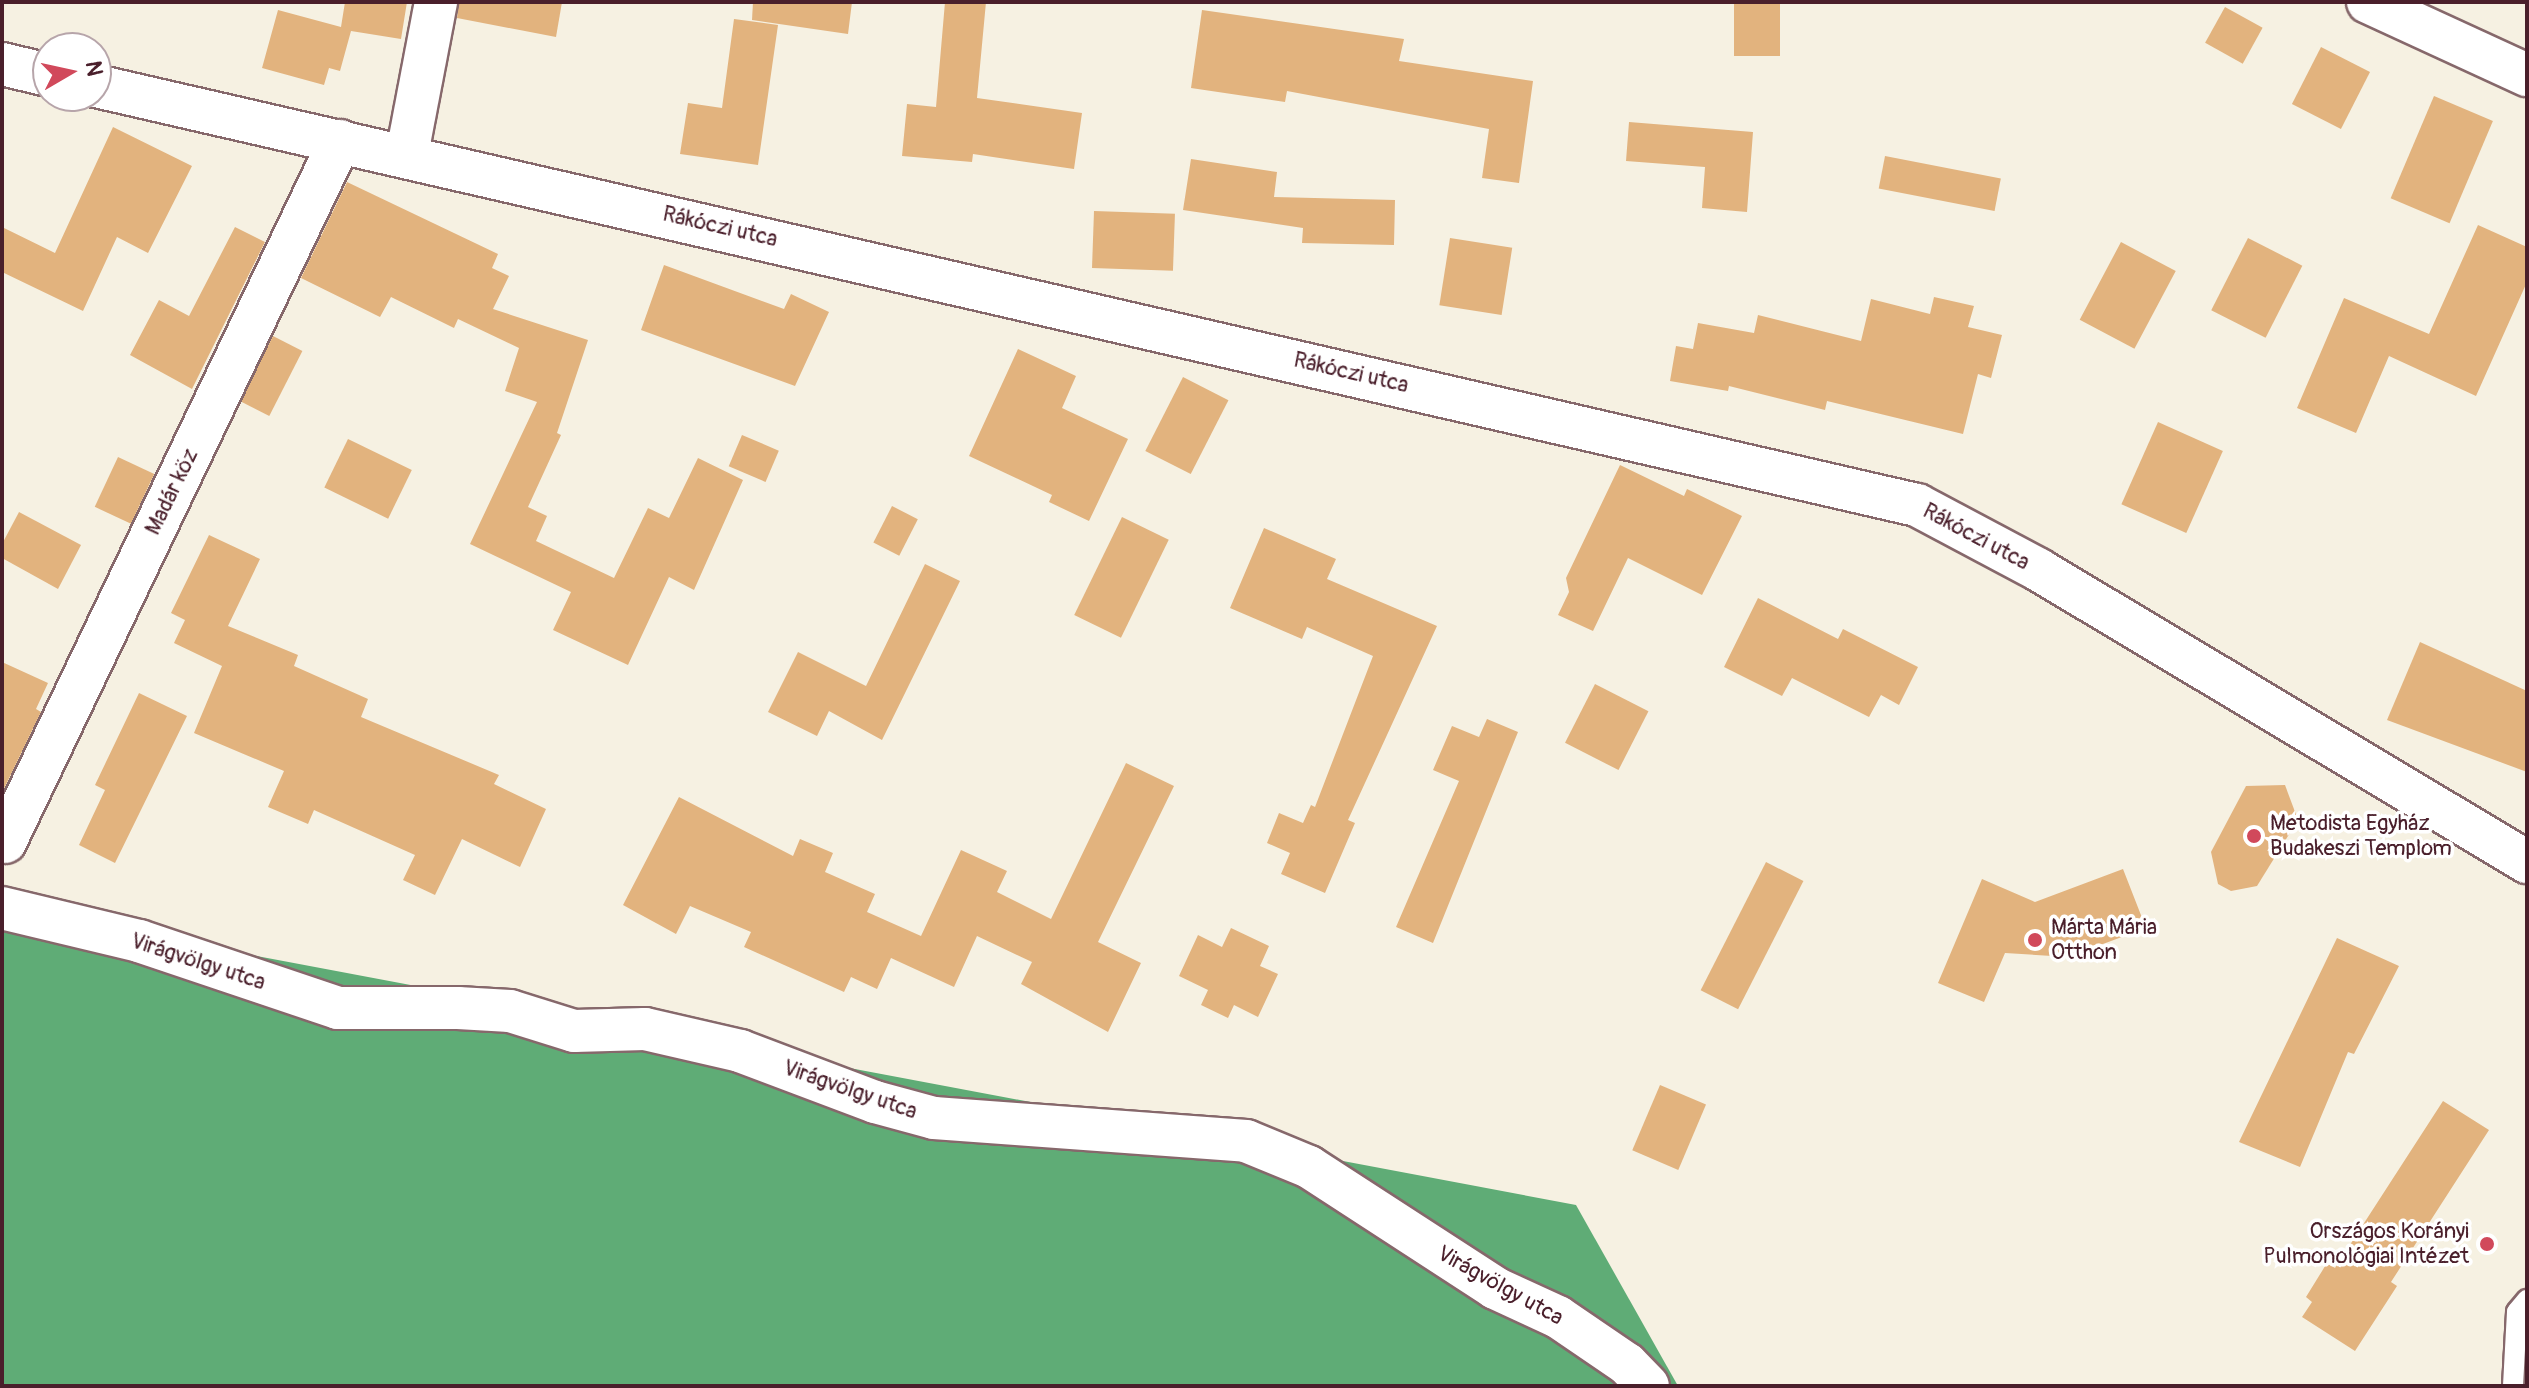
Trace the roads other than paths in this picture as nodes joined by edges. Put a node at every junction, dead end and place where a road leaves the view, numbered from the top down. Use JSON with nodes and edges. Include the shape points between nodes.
{"nodes":[{"id":1,"x":436,"y":2,"type":"edge"},
{"id":2,"x":2368,"y":2,"type":"edge"},
{"id":3,"x":2,"y":64,"type":"edge"},
{"id":4,"x":32,"y":71,"type":"edge"},
{"id":5,"x":2527,"y":75,"type":"edge"},
{"id":6,"x":112,"y":90,"type":"edge"},
{"id":7,"x":340,"y":141,"type":"junction"},
{"id":8,"x":407,"y":154,"type":"junction"},
{"id":9,"x":5,"y":842,"type":"dead end"},
{"id":10,"x":2527,"y":862,"type":"edge"},
{"id":11,"x":2,"y":908,"type":"edge"},
{"id":12,"x":2527,"y":1300,"type":"edge"},
{"id":13,"x":1648,"y":1386,"type":"edge"},
{"id":14,"x":2513,"y":1386,"type":"edge"}],
"edges":[{"from":1,"to":8,"type":"street"},
{"from":2,"to":5,"type":"street"},
{"from":3,"to":4,"type":"street"},
{"from":6,"to":7,"type":"street","name":"Rákóczi utca"},
{"from":7,"to":8,"type":"street","name":"Rákóczi utca"},
{"from":7,"to":9,"type":"street","name":"Madár köz"},
{"from":8,"to":10,"type":"street","name":"Rákóczi utca","via":[[1917,505],[2039,570]]},
{"from":11,"to":13,"type":"street","name":"Virágvölgy utca","via":[[139,941],[338,1008],[510,1011],[574,1031],[645,1029],[740,1051],[875,1102],[934,1118],[1246,1141],[1309,1167],[1495,1288],[1558,1317],[1627,1364]]},
{"from":12,"to":14,"type":"lane","via":[[2517,1312]]}]}
